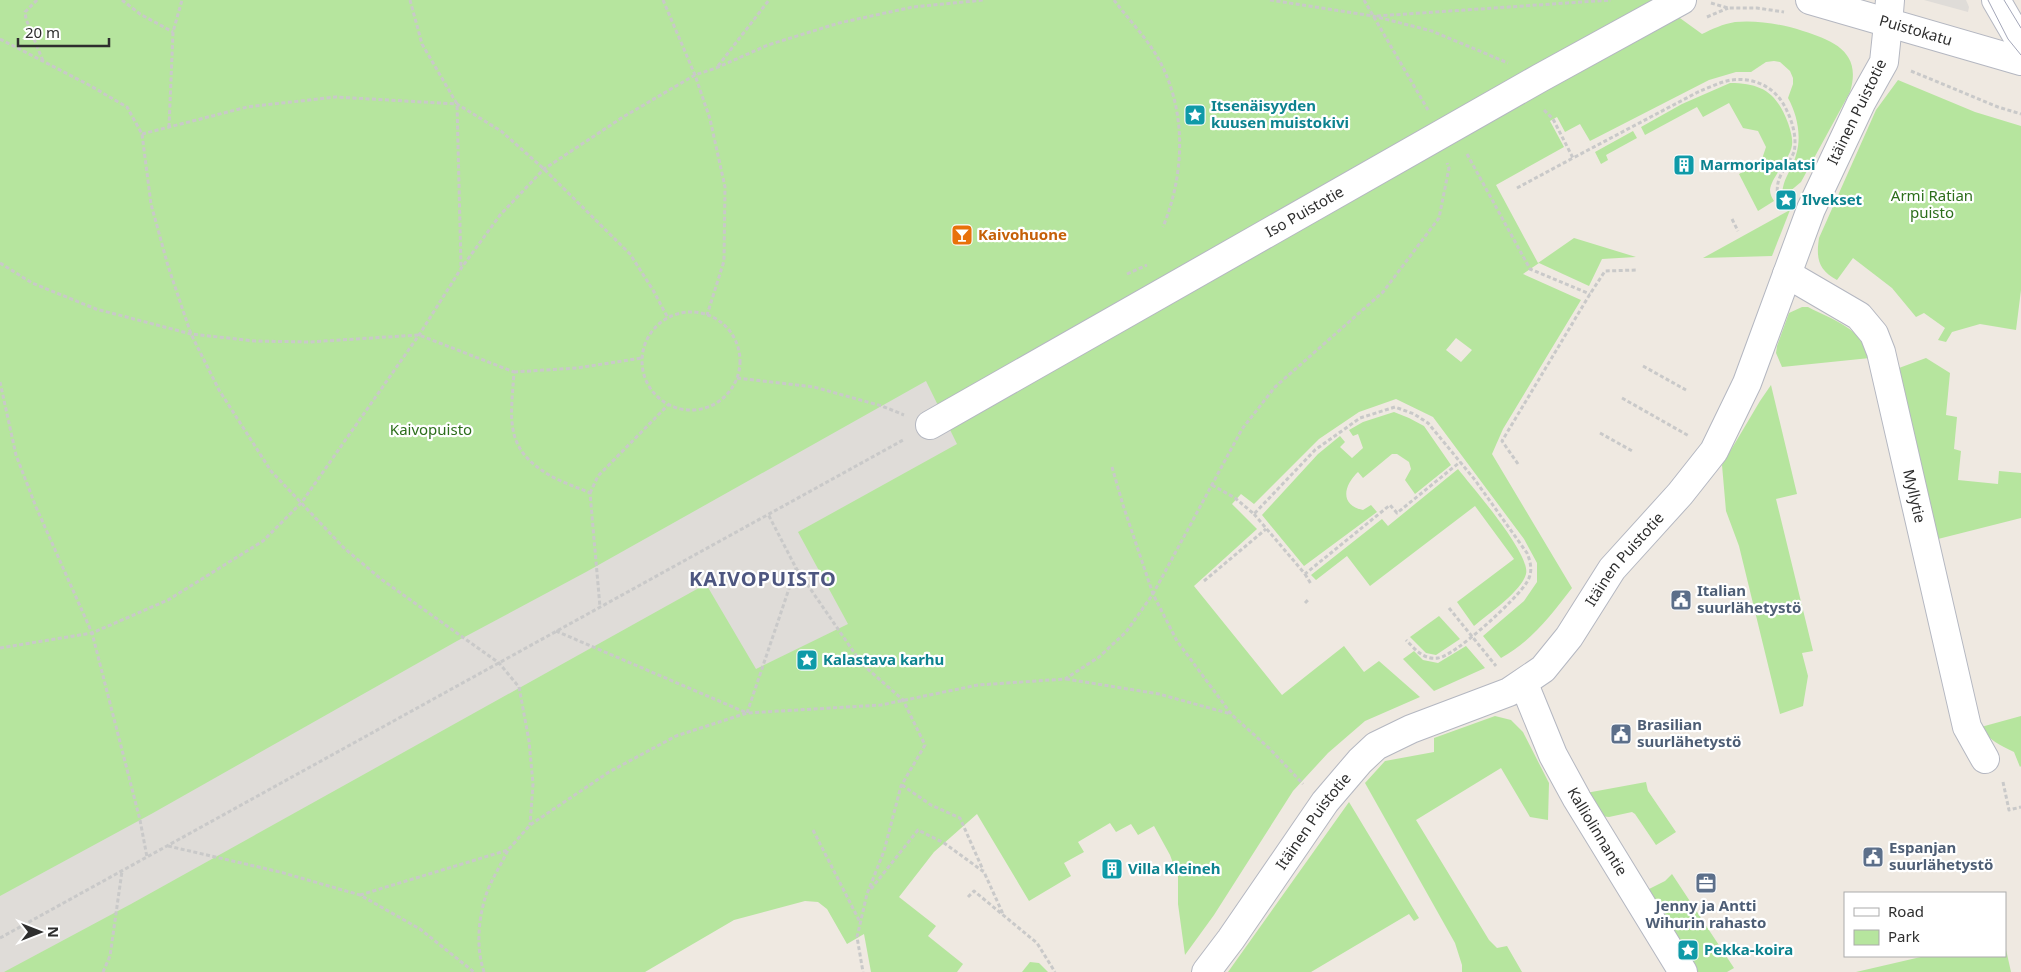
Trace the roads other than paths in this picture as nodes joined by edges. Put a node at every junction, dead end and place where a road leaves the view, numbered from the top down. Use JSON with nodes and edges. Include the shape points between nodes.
{"nodes":[{"id":1,"x":1682,"y":0,"type":"edge"},
{"id":2,"x":1810,"y":0,"type":"edge"},
{"id":3,"x":1996,"y":0,"type":"edge"},
{"id":4,"x":1889,"y":12,"type":"edge"},
{"id":5,"x":2021,"y":43,"type":"edge"},
{"id":6,"x":2021,"y":61,"type":"edge"},
{"id":7,"x":1787,"y":274,"type":"junction"},
{"id":8,"x":930,"y":425,"type":"road end"},
{"id":9,"x":1524,"y":684,"type":"junction"},
{"id":10,"x":1993,"y":767,"type":"road end"},
{"id":11,"x":1206,"y":972,"type":"edge"},
{"id":12,"x":1683,"y":972,"type":"edge"}],
"edges":[{"from":1,"to":8,"type":"street","name":"Iso Puistotie"},
{"from":2,"to":4,"type":"street","name":"Puistokatu","via":[[1847,9]]},
{"from":3,"to":5,"type":"street"},
{"from":4,"to":6,"type":"street","name":"Puistokatu"},
{"from":4,"to":7,"type":"street","name":"Itäinen Puistotie","via":[[1884,62],[1837,152]]},
{"from":7,"to":9,"type":"street","name":"Itäinen Puistotie","via":[[1747,383],[1714,451],[1612,569],[1548,663]]},
{"from":7,"to":10,"type":"street","name":"Myllytie","via":[[1859,316],[1874,334],[1881,352],[1967,727]]},
{"from":9,"to":11,"type":"street","name":"Itäinen Puistotie","via":[[1376,746],[1325,802]]},
{"from":9,"to":12,"type":"street","name":"Kalliolinnantie","via":[[1553,755]]}]}
